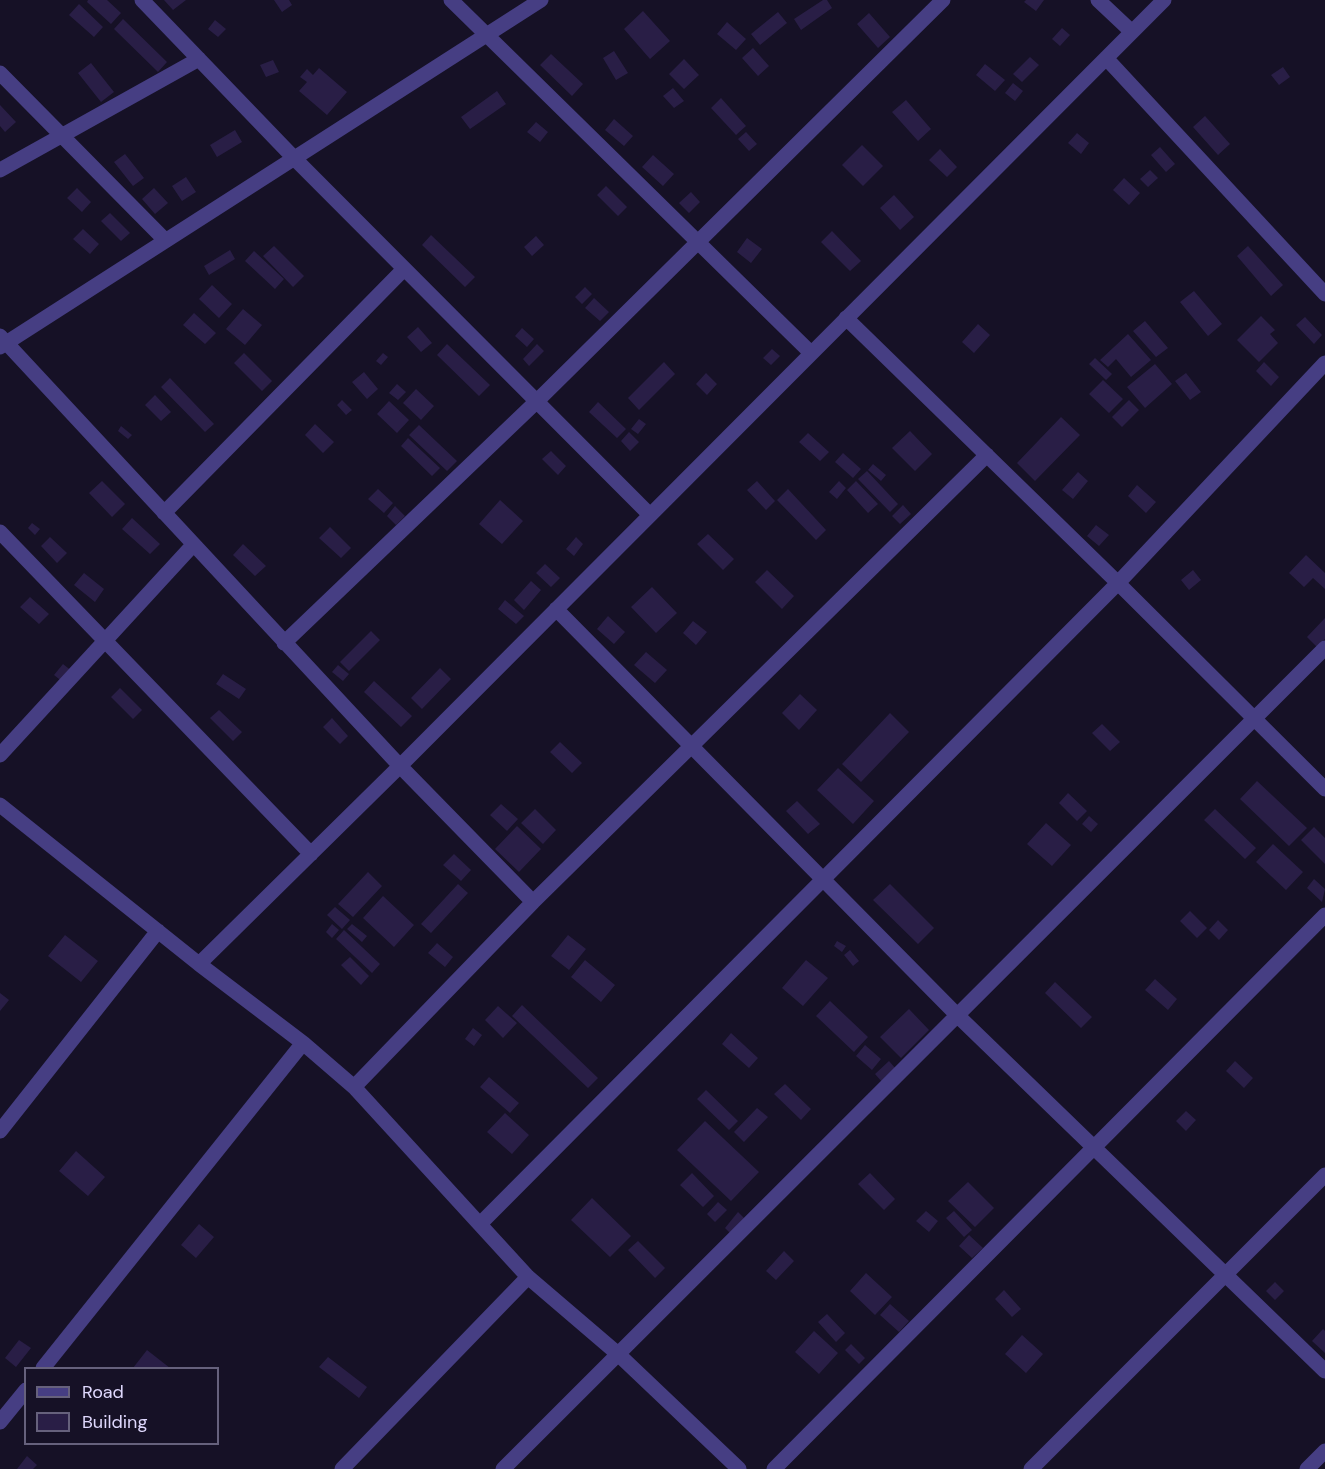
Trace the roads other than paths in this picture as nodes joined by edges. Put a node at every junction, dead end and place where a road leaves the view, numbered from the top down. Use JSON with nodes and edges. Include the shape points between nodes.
{"nodes":[{"id":1,"x":142,"y":0,"type":"edge"},
{"id":2,"x":451,"y":0,"type":"edge"},
{"id":3,"x":541,"y":0,"type":"edge"},
{"id":4,"x":943,"y":0,"type":"edge"},
{"id":5,"x":1098,"y":0,"type":"edge"},
{"id":6,"x":1164,"y":0,"type":"edge"},
{"id":7,"x":1132,"y":32,"type":"junction"},
{"id":8,"x":487,"y":36,"type":"junction"},
{"id":9,"x":1106,"y":58,"type":"junction"},
{"id":10,"x":199,"y":59,"type":"junction"},
{"id":11,"x":0,"y":73,"type":"edge"},
{"id":12,"x":62,"y":136,"type":"junction"},
{"id":13,"x":294,"y":158,"type":"junction"},
{"id":14,"x":0,"y":170,"type":"edge"},
{"id":15,"x":165,"y":240,"type":"junction"},
{"id":16,"x":698,"y":241,"type":"junction"},
{"id":17,"x":404,"y":269,"type":"junction"},
{"id":18,"x":1325,"y":294,"type":"edge"},
{"id":19,"x":846,"y":318,"type":"junction"},
{"id":20,"x":2,"y":342,"type":"edge"},
{"id":21,"x":811,"y":353,"type":"junction"},
{"id":22,"x":1325,"y":363,"type":"edge"},
{"id":23,"x":536,"y":402,"type":"junction"},
{"id":24,"x":987,"y":455,"type":"junction"},
{"id":25,"x":164,"y":513,"type":"junction"},
{"id":26,"x":650,"y":515,"type":"junction"},
{"id":27,"x":0,"y":532,"type":"edge"},
{"id":28,"x":193,"y":544,"type":"junction"},
{"id":29,"x":1118,"y":583,"type":"junction"},
{"id":30,"x":556,"y":609,"type":"junction"},
{"id":31,"x":105,"y":641,"type":"junction"},
{"id":32,"x":284,"y":643,"type":"junction"},
{"id":33,"x":1325,"y":648,"type":"edge"},
{"id":34,"x":1255,"y":719,"type":"junction"},
{"id":35,"x":691,"y":746,"type":"junction"},
{"id":36,"x":0,"y":755,"type":"edge"},
{"id":37,"x":400,"y":766,"type":"junction"},
{"id":38,"x":1325,"y":789,"type":"edge"},
{"id":39,"x":3,"y":813,"type":"edge"},
{"id":40,"x":311,"y":854,"type":"junction"},
{"id":41,"x":823,"y":879,"type":"junction"},
{"id":42,"x":534,"y":902,"type":"junction"},
{"id":43,"x":1325,"y":915,"type":"edge"},
{"id":44,"x":158,"y":931,"type":"junction"},
{"id":45,"x":199,"y":964,"type":"junction"},
{"id":46,"x":958,"y":1016,"type":"junction"},
{"id":47,"x":303,"y":1043,"type":"junction"},
{"id":48,"x":354,"y":1087,"type":"junction"},
{"id":49,"x":0,"y":1131,"type":"edge"},
{"id":50,"x":1094,"y":1148,"type":"junction"},
{"id":51,"x":1325,"y":1175,"type":"edge"},
{"id":52,"x":480,"y":1224,"type":"junction"},
{"id":53,"x":1226,"y":1274,"type":"junction"},
{"id":54,"x":528,"y":1277,"type":"junction"},
{"id":55,"x":618,"y":1354,"type":"junction"},
{"id":56,"x":44,"y":1367,"type":"edge"},
{"id":57,"x":1325,"y":1371,"type":"edge"},
{"id":58,"x":24,"y":1392,"type":"edge"},
{"id":59,"x":0,"y":1421,"type":"edge"},
{"id":60,"x":1325,"y":1451,"type":"edge"},
{"id":61,"x":342,"y":1469,"type":"edge"},
{"id":62,"x":503,"y":1469,"type":"edge"},
{"id":63,"x":739,"y":1469,"type":"edge"},
{"id":64,"x":774,"y":1469,"type":"edge"},
{"id":65,"x":1031,"y":1469,"type":"edge"},
{"id":66,"x":1307,"y":1469,"type":"edge"}],
"edges":[{"from":1,"to":10,"type":"street"},
{"from":2,"to":8,"type":"street"},
{"from":3,"to":8,"type":"street"},
{"from":4,"to":16,"type":"street"},
{"from":5,"to":7,"type":"street"},
{"from":6,"to":7,"type":"street"},
{"from":7,"to":9,"type":"street"},
{"from":8,"to":13,"type":"street"},
{"from":8,"to":16,"type":"street"},
{"from":9,"to":18,"type":"street"},
{"from":9,"to":19,"type":"street"},
{"from":10,"to":12,"type":"street"},
{"from":10,"to":13,"type":"street"},
{"from":11,"to":12,"type":"street"},
{"from":12,"to":14,"type":"street"},
{"from":12,"to":15,"type":"street"},
{"from":13,"to":15,"type":"street"},
{"from":13,"to":17,"type":"street"},
{"from":15,"to":20,"type":"street"},
{"from":16,"to":21,"type":"street"},
{"from":16,"to":23,"type":"street"},
{"from":17,"to":23,"type":"street"},
{"from":17,"to":25,"type":"street"},
{"from":19,"to":21,"type":"street"},
{"from":19,"to":24,"type":"street"},
{"from":20,"to":25,"type":"street"},
{"from":21,"to":26,"type":"street"},
{"from":22,"to":29,"type":"street"},
{"from":23,"to":26,"type":"street"},
{"from":23,"to":32,"type":"street"},
{"from":24,"to":29,"type":"street"},
{"from":24,"to":35,"type":"street"},
{"from":25,"to":28,"type":"street"},
{"from":26,"to":30,"type":"street"},
{"from":27,"to":31,"type":"street"},
{"from":28,"to":31,"type":"street"},
{"from":28,"to":32,"type":"street"},
{"from":29,"to":34,"type":"street"},
{"from":29,"to":41,"type":"street"},
{"from":30,"to":35,"type":"street"},
{"from":30,"to":37,"type":"street"},
{"from":31,"to":36,"type":"street"},
{"from":31,"to":40,"type":"street"},
{"from":32,"to":37,"type":"street"},
{"from":33,"to":34,"type":"street"},
{"from":34,"to":38,"type":"street"},
{"from":34,"to":46,"type":"street"},
{"from":35,"to":41,"type":"street"},
{"from":35,"to":42,"type":"street"},
{"from":37,"to":40,"type":"street"},
{"from":37,"to":42,"type":"street"},
{"from":39,"to":44,"type":"street"},
{"from":40,"to":45,"type":"street"},
{"from":41,"to":46,"type":"street"},
{"from":41,"to":52,"type":"street"},
{"from":42,"to":48,"type":"street"},
{"from":43,"to":50,"type":"street"},
{"from":44,"to":45,"type":"street"},
{"from":44,"to":49,"type":"street"},
{"from":45,"to":47,"type":"street"},
{"from":46,"to":50,"type":"street"},
{"from":46,"to":55,"type":"street"},
{"from":47,"to":48,"type":"street"},
{"from":47,"to":56,"type":"street"},
{"from":48,"to":52,"type":"street"},
{"from":50,"to":53,"type":"street"},
{"from":50,"to":64,"type":"street"},
{"from":51,"to":53,"type":"street"},
{"from":52,"to":54,"type":"street"},
{"from":53,"to":57,"type":"street"},
{"from":53,"to":65,"type":"street"},
{"from":54,"to":55,"type":"street"},
{"from":54,"to":61,"type":"street"},
{"from":55,"to":62,"type":"street"},
{"from":55,"to":63,"type":"street"},
{"from":58,"to":59,"type":"street"},
{"from":60,"to":66,"type":"street"}]}
